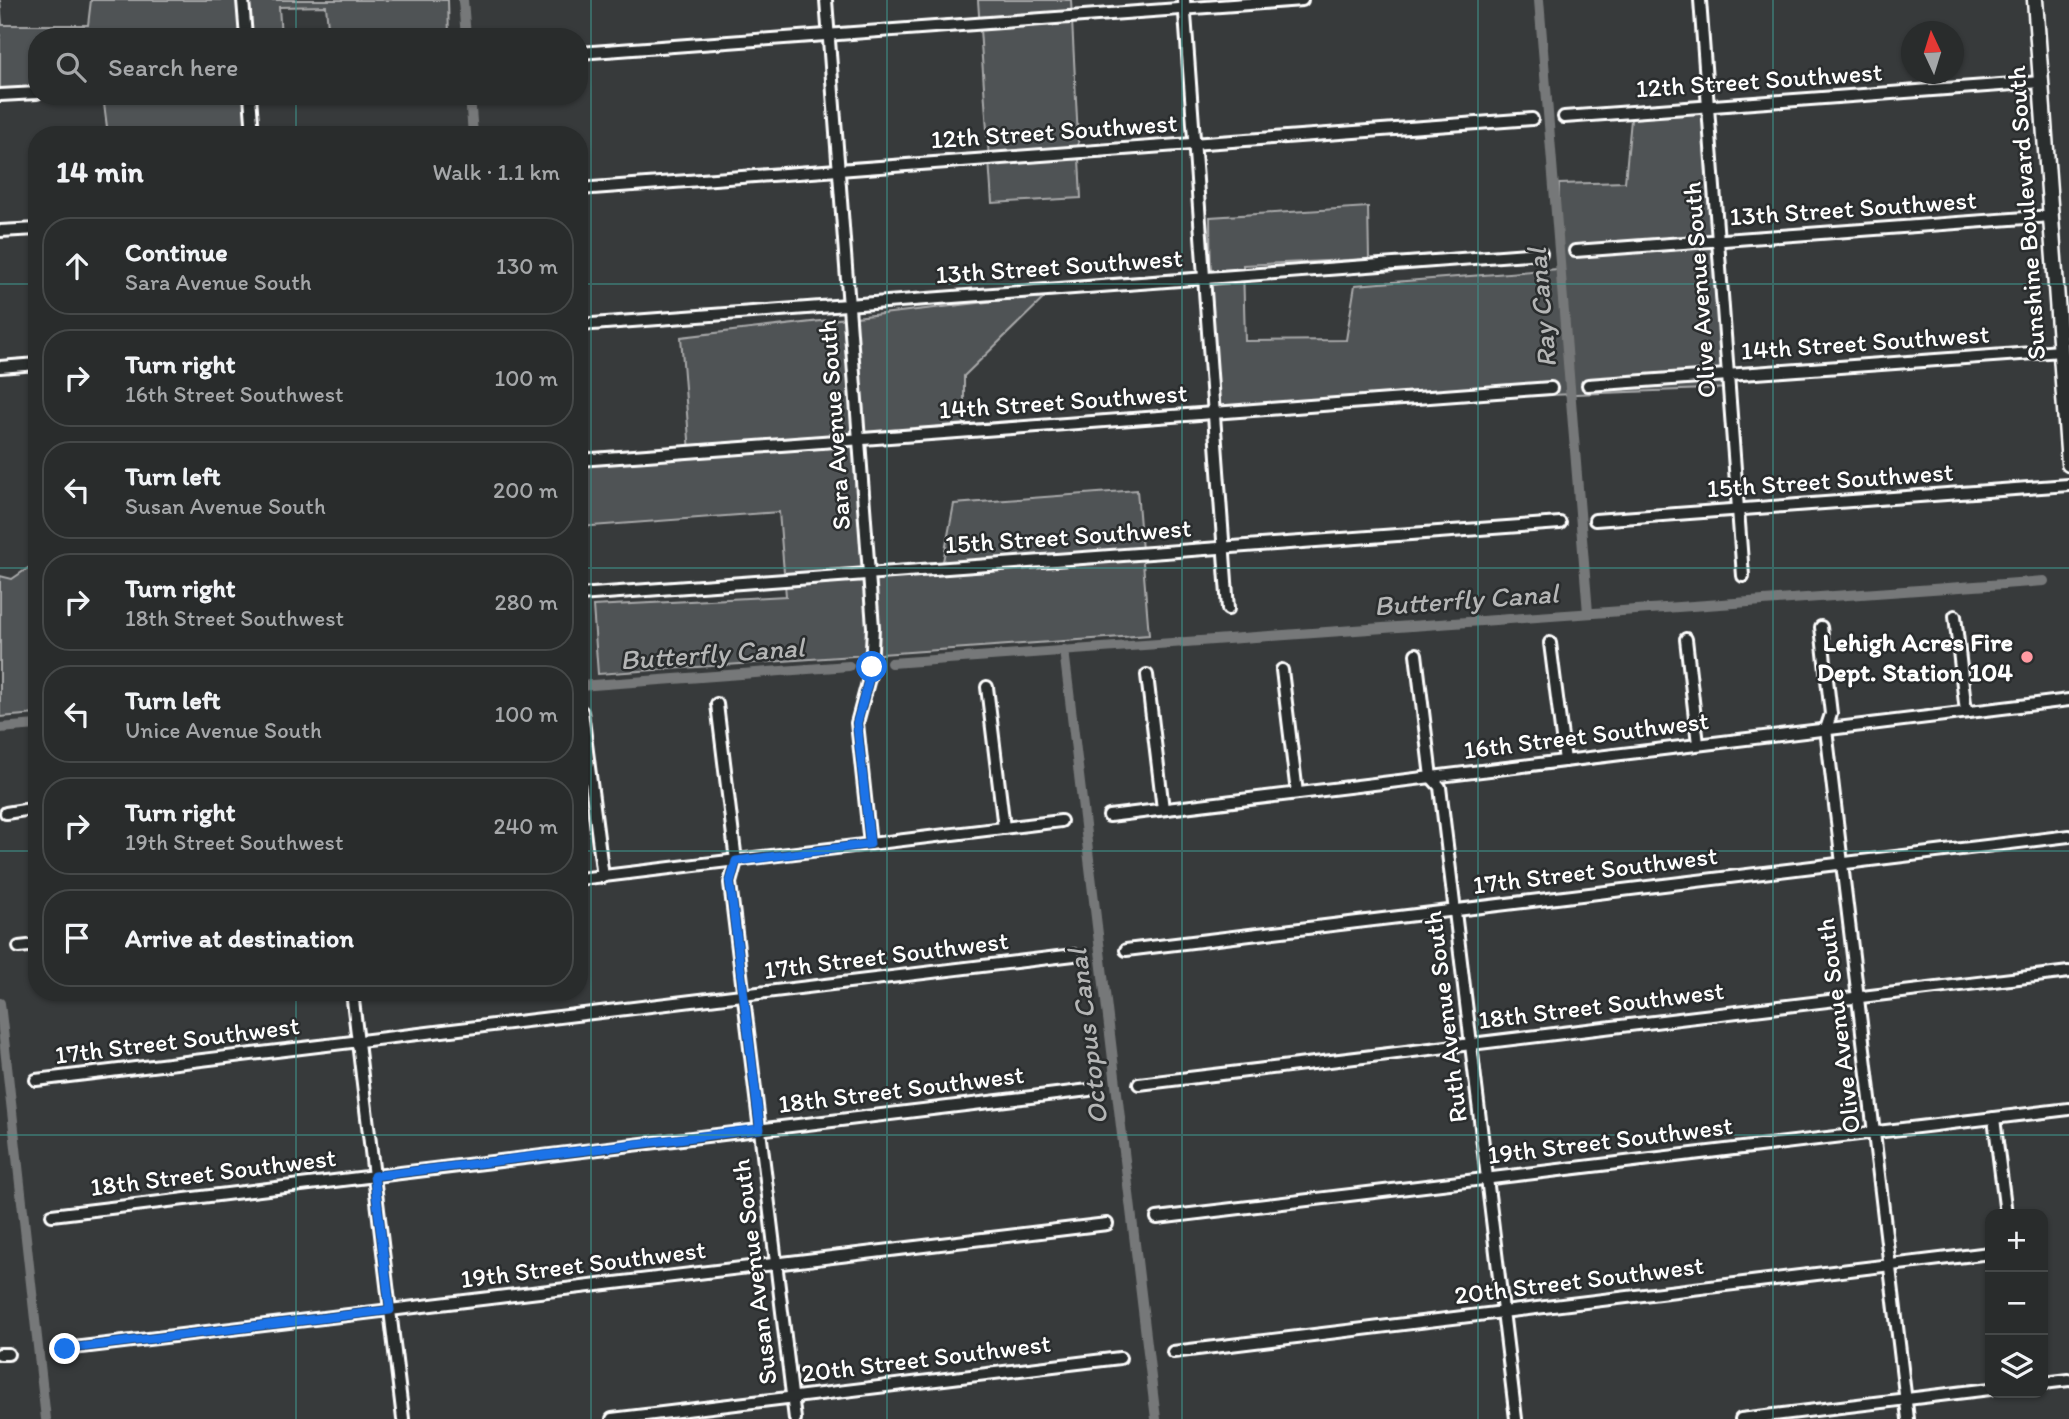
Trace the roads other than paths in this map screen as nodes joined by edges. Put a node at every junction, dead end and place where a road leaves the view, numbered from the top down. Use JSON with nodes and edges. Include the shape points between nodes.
{"nodes":[{"id":1,"x":243,"y":0,"type":"edge"},
{"id":2,"x":826,"y":0,"type":"edge"},
{"id":3,"x":1302,"y":0,"type":"edge"},
{"id":4,"x":1700,"y":0,"type":"edge"},
{"id":5,"x":2035,"y":0,"type":"edge"},
{"id":6,"x":1184,"y":5,"type":"edge"},
{"id":7,"x":245,"y":28,"type":"edge"},
{"id":8,"x":828,"y":35,"type":"junction"},
{"id":9,"x":588,"y":53,"type":"edge"},
{"id":10,"x":2041,"y":82,"type":"junction"},
{"id":11,"x":28,"y":94,"type":"edge"},
{"id":12,"x":0,"y":96,"type":"edge"},
{"id":13,"x":251,"y":105,"type":"edge"},
{"id":14,"x":1708,"y":106,"type":"junction"},
{"id":15,"x":1564,"y":117,"type":"dead end"},
{"id":16,"x":1532,"y":119,"type":"dead end"},
{"id":17,"x":252,"y":126,"type":"edge"},
{"id":18,"x":1194,"y":144,"type":"junction"},
{"id":19,"x":839,"y":170,"type":"junction"},
{"id":20,"x":588,"y":188,"type":"edge"},
{"id":21,"x":2051,"y":216,"type":"junction"},
{"id":22,"x":28,"y":229,"type":"edge"},
{"id":23,"x":0,"y":231,"type":"edge"},
{"id":24,"x":1718,"y":241,"type":"junction"},
{"id":25,"x":1575,"y":251,"type":"dead end"},
{"id":26,"x":1541,"y":253,"type":"dead end"},
{"id":27,"x":1204,"y":278,"type":"junction"},
{"id":28,"x":849,"y":304,"type":"junction"},
{"id":29,"x":588,"y":324,"type":"edge"},
{"id":30,"x":2061,"y":351,"type":"junction"},
{"id":31,"x":28,"y":365,"type":"edge"},
{"id":32,"x":0,"y":367,"type":"edge"},
{"id":33,"x":1728,"y":375,"type":"junction"},
{"id":34,"x":1588,"y":385,"type":"dead end"},
{"id":35,"x":1551,"y":388,"type":"dead end"},
{"id":36,"x":1214,"y":413,"type":"junction"},
{"id":37,"x":858,"y":439,"type":"junction"},
{"id":38,"x":588,"y":459,"type":"edge"},
{"id":39,"x":2069,"y":464,"type":"edge"},
{"id":40,"x":2069,"y":485,"type":"edge"},
{"id":41,"x":1737,"y":510,"type":"junction"},
{"id":42,"x":1595,"y":520,"type":"dead end"},
{"id":43,"x":1560,"y":523,"type":"dead end"},
{"id":44,"x":1224,"y":548,"type":"junction"},
{"id":45,"x":868,"y":573,"type":"junction"},
{"id":46,"x":1743,"y":576,"type":"dead end"},
{"id":47,"x":588,"y":594,"type":"edge"},
{"id":48,"x":1228,"y":609,"type":"dead end"},
{"id":49,"x":1955,"y":616,"type":"dead end"},
{"id":50,"x":1821,"y":627,"type":"dead end"},
{"id":51,"x":1686,"y":639,"type":"dead end"},
{"id":52,"x":1550,"y":643,"type":"dead end"},
{"id":53,"x":1416,"y":654,"type":"dead end"},
{"id":54,"x":1283,"y":670,"type":"dead end"},
{"id":55,"x":1147,"y":675,"type":"dead end"},
{"id":56,"x":987,"y":687,"type":"dead end"},
{"id":57,"x":2069,"y":700,"type":"edge"},
{"id":58,"x":717,"y":704,"type":"dead end"},
{"id":59,"x":1966,"y":712,"type":"junction"},
{"id":60,"x":1826,"y":729,"type":"junction"},
{"id":61,"x":1698,"y":744,"type":"junction"},
{"id":62,"x":588,"y":759,"type":"edge"},
{"id":63,"x":1565,"y":761,"type":"junction"},
{"id":64,"x":1431,"y":777,"type":"junction"},
{"id":65,"x":1297,"y":793,"type":"junction"},
{"id":66,"x":28,"y":809,"type":"edge"},
{"id":67,"x":1163,"y":809,"type":"junction"},
{"id":68,"x":6,"y":813,"type":"dead end"},
{"id":69,"x":1109,"y":816,"type":"dead end"},
{"id":70,"x":1061,"y":821,"type":"dead end"},
{"id":71,"x":1004,"y":828,"type":"junction"},
{"id":72,"x":2069,"y":836,"type":"edge"},
{"id":73,"x":870,"y":844,"type":"junction"},
{"id":74,"x":736,"y":861,"type":"junction"},
{"id":75,"x":1841,"y":864,"type":"junction"},
{"id":76,"x":603,"y":877,"type":"junction"},
{"id":77,"x":588,"y":879,"type":"edge"},
{"id":78,"x":1455,"y":910,"type":"junction"},
{"id":79,"x":28,"y":946,"type":"edge"},
{"id":80,"x":19,"y":947,"type":"dead end"},
{"id":81,"x":1126,"y":950,"type":"dead end"},
{"id":82,"x":1074,"y":955,"type":"dead end"},
{"id":83,"x":2069,"y":972,"type":"edge"},
{"id":84,"x":744,"y":995,"type":"junction"},
{"id":85,"x":1857,"y":997,"type":"junction"},
{"id":86,"x":353,"y":1001,"type":"edge"},
{"id":87,"x":358,"y":1041,"type":"junction"},
{"id":88,"x":1471,"y":1044,"type":"junction"},
{"id":89,"x":36,"y":1080,"type":"dead end"},
{"id":90,"x":1139,"y":1084,"type":"dead end"},
{"id":91,"x":1089,"y":1090,"type":"dead end"},
{"id":92,"x":2069,"y":1109,"type":"edge"},
{"id":93,"x":1994,"y":1118,"type":"junction"},
{"id":94,"x":760,"y":1129,"type":"junction"},
{"id":95,"x":1874,"y":1132,"type":"junction"},
{"id":96,"x":374,"y":1176,"type":"junction"},
{"id":97,"x":1487,"y":1178,"type":"junction"},
{"id":98,"x":2005,"y":1209,"type":"edge"},
{"id":99,"x":52,"y":1215,"type":"dead end"},
{"id":100,"x":1157,"y":1218,"type":"dead end"},
{"id":101,"x":1107,"y":1224,"type":"dead end"},
{"id":102,"x":1985,"y":1254,"type":"edge"},
{"id":103,"x":776,"y":1264,"type":"junction"},
{"id":104,"x":1890,"y":1265,"type":"junction"},
{"id":105,"x":390,"y":1310,"type":"junction"},
{"id":106,"x":1504,"y":1312,"type":"junction"},
{"id":107,"x":65,"y":1349,"type":"dead end"},
{"id":108,"x":1173,"y":1352,"type":"dead end"},
{"id":109,"x":1120,"y":1358,"type":"dead end"},
{"id":110,"x":2069,"y":1380,"type":"edge"},
{"id":111,"x":2048,"y":1382,"type":"edge"},
{"id":112,"x":1985,"y":1390,"type":"edge"},
{"id":113,"x":792,"y":1398,"type":"junction"},
{"id":114,"x":1906,"y":1399,"type":"junction"},
{"id":115,"x":403,"y":1419,"type":"edge"},
{"id":116,"x":612,"y":1419,"type":"edge"},
{"id":117,"x":795,"y":1419,"type":"edge"},
{"id":118,"x":1516,"y":1419,"type":"edge"},
{"id":119,"x":1741,"y":1419,"type":"edge"},
{"id":120,"x":1908,"y":1419,"type":"edge"}],
"edges":[{"from":1,"to":7,"type":"street"},
{"from":2,"to":8,"type":"street","name":"Sara Avenue South"},
{"from":3,"to":6,"type":"street"},
{"from":4,"to":14,"type":"street","name":"Olive Avenue South"},
{"from":5,"to":10,"type":"street","name":"Sunshine Boulevard South"},
{"from":6,"to":8,"type":"street"},
{"from":6,"to":18,"type":"street"},
{"from":8,"to":9,"type":"street"},
{"from":8,"to":19,"type":"street","name":"Sara Avenue South"},
{"from":10,"to":14,"type":"street","name":"12th Street Southwest"},
{"from":10,"to":21,"type":"street","name":"Sunshine Boulevard South"},
{"from":11,"to":12,"type":"street"},
{"from":13,"to":17,"type":"street"},
{"from":14,"to":15,"type":"street","name":"12th Street Southwest"},
{"from":14,"to":24,"type":"street","name":"Olive Avenue South"},
{"from":16,"to":18,"type":"street","name":"12th Street Southwest"},
{"from":18,"to":19,"type":"street","name":"12th Street Southwest"},
{"from":18,"to":27,"type":"street"},
{"from":19,"to":20,"type":"street","name":"12th Street Southwest"},
{"from":19,"to":28,"type":"street","name":"Sara Avenue South"},
{"from":21,"to":24,"type":"street","name":"13th Street Southwest"},
{"from":21,"to":30,"type":"street","name":"Sunshine Boulevard South"},
{"from":22,"to":23,"type":"street"},
{"from":24,"to":25,"type":"street","name":"13th Street Southwest"},
{"from":24,"to":33,"type":"street","name":"Olive Avenue South"},
{"from":26,"to":27,"type":"street","name":"13th Street Southwest"},
{"from":27,"to":28,"type":"street","name":"13th Street Southwest"},
{"from":27,"to":36,"type":"street"},
{"from":28,"to":29,"type":"street","name":"13th Street Southwest"},
{"from":28,"to":37,"type":"street","name":"Sara Avenue South"},
{"from":30,"to":33,"type":"street","name":"14th Street Southwest"},
{"from":30,"to":39,"type":"street","name":"Sunshine Boulevard South"},
{"from":31,"to":32,"type":"street"},
{"from":33,"to":34,"type":"street","name":"14th Street Southwest"},
{"from":33,"to":41,"type":"street","name":"Olive Avenue South"},
{"from":35,"to":36,"type":"street","name":"14th Street Southwest"},
{"from":36,"to":37,"type":"street","name":"14th Street Southwest"},
{"from":36,"to":44,"type":"street"},
{"from":37,"to":38,"type":"street","name":"14th Street Southwest"},
{"from":37,"to":45,"type":"street","name":"Sara Avenue South"},
{"from":40,"to":41,"type":"street","name":"15th Street Southwest"},
{"from":41,"to":42,"type":"street","name":"15th Street Southwest"},
{"from":41,"to":46,"type":"street","name":"Olive Avenue South"},
{"from":43,"to":44,"type":"street","name":"15th Street Southwest"},
{"from":44,"to":45,"type":"street","name":"15th Street Southwest"},
{"from":44,"to":48,"type":"street"},
{"from":45,"to":47,"type":"street","name":"15th Street Southwest"},
{"from":45,"to":73,"type":"street","name":"Sara Avenue South","via":[[873,660],[857,723]]},
{"from":49,"to":59,"type":"street"},
{"from":50,"to":60,"type":"street","name":"Olive Avenue South","via":[[1831,714]]},
{"from":51,"to":61,"type":"street"},
{"from":52,"to":63,"type":"street"},
{"from":53,"to":64,"type":"street","name":"Ruth Avenue South"},
{"from":54,"to":65,"type":"street"},
{"from":55,"to":67,"type":"street"},
{"from":56,"to":71,"type":"street"},
{"from":57,"to":59,"type":"street","name":"16th Street Southwest"},
{"from":58,"to":74,"type":"street","name":"Susan Avenue South"},
{"from":59,"to":60,"type":"street","name":"16th Street Southwest"},
{"from":60,"to":61,"type":"street","name":"16th Street Southwest"},
{"from":60,"to":75,"type":"street","name":"Olive Avenue South"},
{"from":61,"to":63,"type":"street","name":"16th Street Southwest"},
{"from":62,"to":76,"type":"street"},
{"from":63,"to":64,"type":"street","name":"16th Street Southwest"},
{"from":64,"to":65,"type":"street","name":"16th Street Southwest"},
{"from":64,"to":78,"type":"street","name":"Ruth Avenue South","via":[[1440,788]]},
{"from":65,"to":67,"type":"street","name":"16th Street Southwest"},
{"from":66,"to":68,"type":"street"},
{"from":67,"to":69,"type":"street","name":"16th Street Southwest"},
{"from":70,"to":71,"type":"street"},
{"from":71,"to":73,"type":"street"},
{"from":72,"to":75,"type":"street","name":"17th Street Southwest"},
{"from":73,"to":74,"type":"street"},
{"from":74,"to":76,"type":"street"},
{"from":74,"to":84,"type":"street","name":"Susan Avenue South","via":[[730,883]]},
{"from":75,"to":78,"type":"street","name":"17th Street Southwest"},
{"from":75,"to":85,"type":"street","name":"Olive Avenue South"},
{"from":76,"to":77,"type":"street"},
{"from":78,"to":81,"type":"street","name":"17th Street Southwest"},
{"from":78,"to":88,"type":"street","name":"Ruth Avenue South"},
{"from":79,"to":80,"type":"street"},
{"from":82,"to":84,"type":"street","name":"17th Street Southwest"},
{"from":83,"to":85,"type":"street","name":"18th Street Southwest"},
{"from":84,"to":87,"type":"street","name":"17th Street Southwest"},
{"from":84,"to":94,"type":"street","name":"Susan Avenue South"},
{"from":85,"to":88,"type":"street","name":"18th Street Southwest"},
{"from":85,"to":95,"type":"street","name":"Olive Avenue South"},
{"from":86,"to":87,"type":"street"},
{"from":87,"to":89,"type":"street","name":"17th Street Southwest"},
{"from":87,"to":96,"type":"street"},
{"from":88,"to":90,"type":"street","name":"18th Street Southwest"},
{"from":88,"to":97,"type":"street","name":"Ruth Avenue South"},
{"from":91,"to":94,"type":"street","name":"18th Street Southwest"},
{"from":92,"to":93,"type":"street","name":"19th Street Southwest"},
{"from":93,"to":95,"type":"street","name":"19th Street Southwest"},
{"from":93,"to":98,"type":"street"},
{"from":94,"to":96,"type":"street","name":"18th Street Southwest"},
{"from":94,"to":103,"type":"street","name":"Susan Avenue South"},
{"from":95,"to":97,"type":"street","name":"19th Street Southwest"},
{"from":95,"to":104,"type":"street","name":"Olive Avenue South"},
{"from":96,"to":99,"type":"street","name":"18th Street Southwest"},
{"from":96,"to":105,"type":"street"},
{"from":97,"to":100,"type":"street","name":"19th Street Southwest"},
{"from":97,"to":106,"type":"street","name":"Ruth Avenue South"},
{"from":101,"to":103,"type":"street","name":"19th Street Southwest"},
{"from":102,"to":104,"type":"street","name":"20th Street Southwest"},
{"from":103,"to":105,"type":"street","name":"19th Street Southwest"},
{"from":103,"to":113,"type":"street","name":"Susan Avenue South"},
{"from":104,"to":106,"type":"street","name":"20th Street Southwest"},
{"from":104,"to":114,"type":"street","name":"Olive Avenue South"},
{"from":105,"to":107,"type":"street","name":"19th Street Southwest"},
{"from":105,"to":115,"type":"street"},
{"from":106,"to":108,"type":"street","name":"20th Street Southwest"},
{"from":106,"to":118,"type":"street","name":"Ruth Avenue South"},
{"from":109,"to":113,"type":"street","name":"20th Street Southwest"},
{"from":110,"to":111,"type":"street"},
{"from":112,"to":114,"type":"street"},
{"from":113,"to":116,"type":"street","name":"20th Street Southwest"},
{"from":113,"to":117,"type":"street","name":"Susan Avenue South"},
{"from":114,"to":119,"type":"street"},
{"from":114,"to":120,"type":"street","name":"Olive Avenue South"}]}
